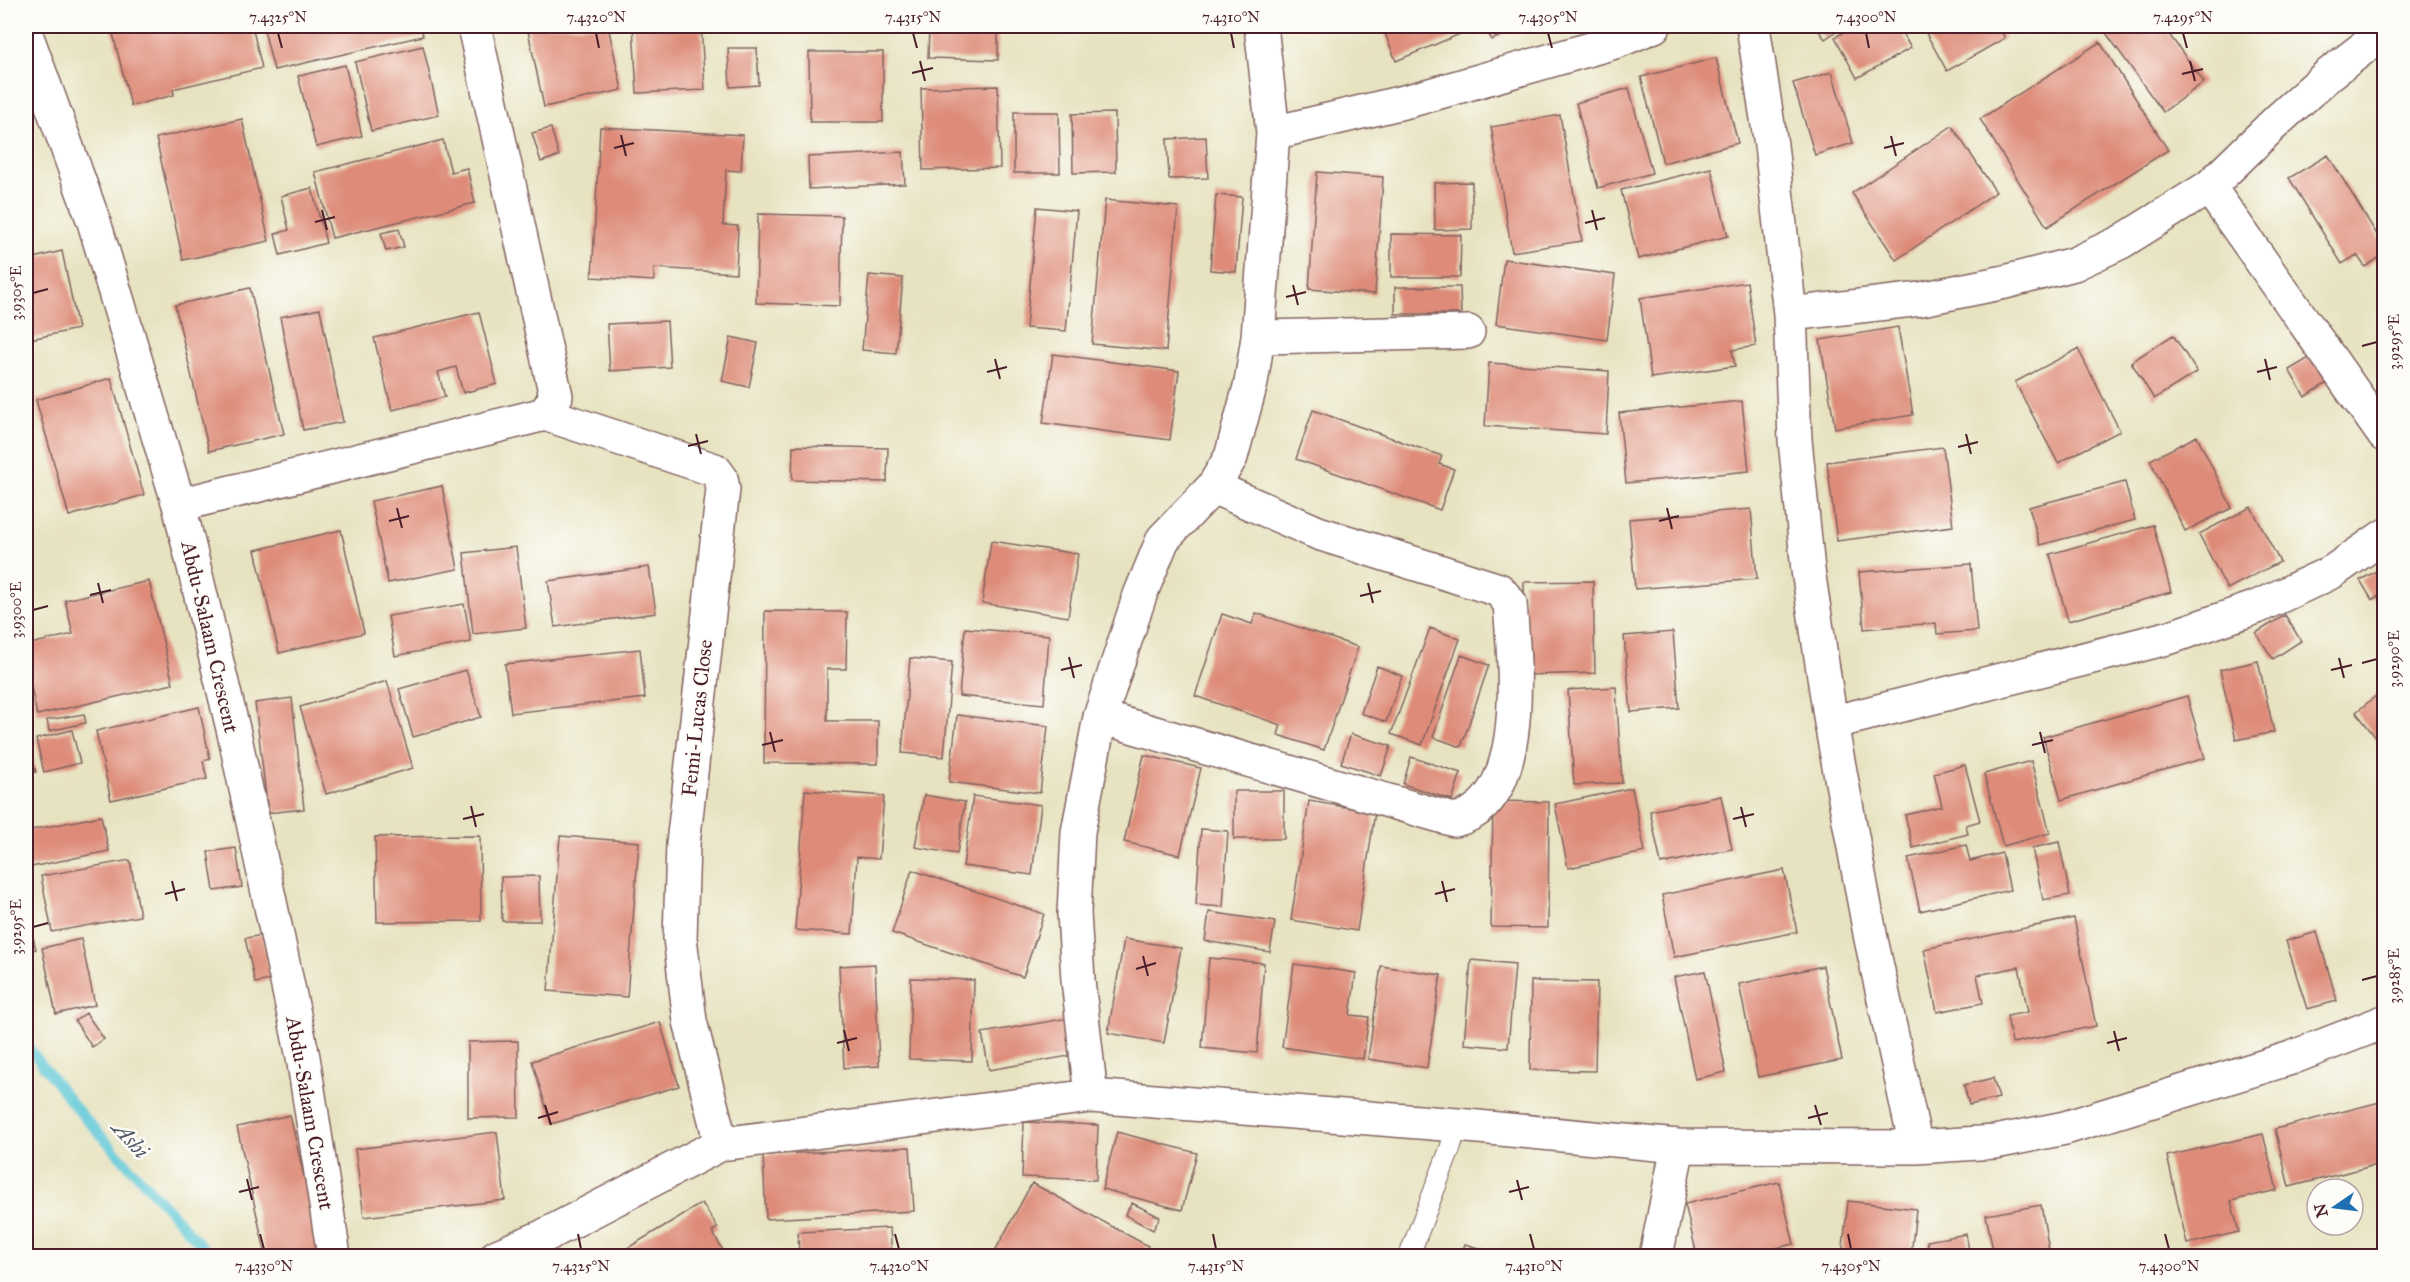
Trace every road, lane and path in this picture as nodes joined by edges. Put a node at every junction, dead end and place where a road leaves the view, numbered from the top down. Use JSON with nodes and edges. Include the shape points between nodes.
{"nodes":[{"id":1,"x":474,"y":26,"type":"edge"},
{"id":2,"x":1261,"y":26,"type":"edge"},
{"id":3,"x":1654,"y":26,"type":"edge"},
{"id":4,"x":1753,"y":26,"type":"edge"},
{"id":5,"x":2385,"y":32,"type":"edge"},
{"id":6,"x":26,"y":34,"type":"edge"},
{"id":7,"x":1273,"y":133,"type":"junction"},
{"id":8,"x":2209,"y":187,"type":"junction"},
{"id":9,"x":1790,"y":314,"type":"junction"},
{"id":10,"x":1468,"y":332,"type":"dead end"},
{"id":11,"x":1258,"y":337,"type":"junction"},
{"id":12,"x":545,"y":414,"type":"junction"},
{"id":13,"x":2385,"y":435,"type":"edge"},
{"id":14,"x":1212,"y":487,"type":"junction"},
{"id":15,"x":179,"y":505,"type":"junction"},
{"id":16,"x":2385,"y":536,"type":"edge"},
{"id":17,"x":1100,"y":717,"type":"junction"},
{"id":18,"x":1831,"y":723,"type":"junction"},
{"id":19,"x":2385,"y":1022,"type":"edge"},
{"id":20,"x":1091,"y":1096,"type":"junction"},
{"id":21,"x":1457,"y":1125,"type":"junction"},
{"id":22,"x":721,"y":1144,"type":"junction"},
{"id":23,"x":1678,"y":1146,"type":"junction"},
{"id":24,"x":1916,"y":1147,"type":"junction"},
{"id":25,"x":548,"y":1247,"type":"edge"},
{"id":26,"x":334,"y":1257,"type":"edge"},
{"id":27,"x":497,"y":1257,"type":"edge"},
{"id":28,"x":1409,"y":1257,"type":"edge"},
{"id":29,"x":1656,"y":1257,"type":"edge"}],
"edges":[{"from":1,"to":12,"type":"street","via":[[556,396]]},
{"from":2,"to":7,"type":"street"},
{"from":3,"to":7,"type":"street","via":[[1615,42],[1434,93]]},
{"from":4,"to":9,"type":"street"},
{"from":5,"to":8,"type":"street","via":[[2327,76]]},
{"from":6,"to":15,"type":"street","name":"Abdu-Salaam Crescent","via":[[94,222]]},
{"from":7,"to":11,"type":"street"},
{"from":8,"to":9,"type":"street","via":[[2121,242],[2074,264],[1921,299]]},
{"from":8,"to":13,"type":"street"},
{"from":9,"to":18,"type":"street","via":[[1795,440],[1808,570]]},
{"from":10,"to":11,"type":"street"},
{"from":11,"to":14,"type":"street","via":[[1251,383],[1231,457]]},
{"from":12,"to":15,"type":"street"},
{"from":12,"to":22,"type":"street","name":"Femi-Lucas Close","via":[[691,460],[716,470],[721,478],[723,489],[683,844],[680,938],[690,1021]]},
{"from":14,"to":17,"type":"street","via":[[1163,539]]},
{"from":14,"to":17,"type":"street","via":[[1318,533],[1498,590],[1506,596],[1510,603],[1515,705],[1502,778],[1467,818],[1454,820]]},
{"from":15,"to":26,"type":"street","name":"Abdu-Salaam Crescent","via":[[234,733],[303,1057]]},
{"from":16,"to":18,"type":"street","via":[[2332,572],[2257,607],[2181,633]]},
{"from":17,"to":20,"type":"street","via":[[1078,832],[1074,914]]},
{"from":18,"to":24,"type":"street","via":[[1871,939]]},
{"from":19,"to":24,"type":"street","via":[[2291,1058],[2065,1128],[1995,1142]]},
{"from":20,"to":21,"type":"street"},
{"from":20,"to":22,"type":"street"},
{"from":21,"to":23,"type":"street"},
{"from":21,"to":28,"type":"lane"},
{"from":22,"to":25,"type":"street"},
{"from":23,"to":24,"type":"street"},
{"from":23,"to":29,"type":"street"},
{"from":25,"to":27,"type":"street"}]}
